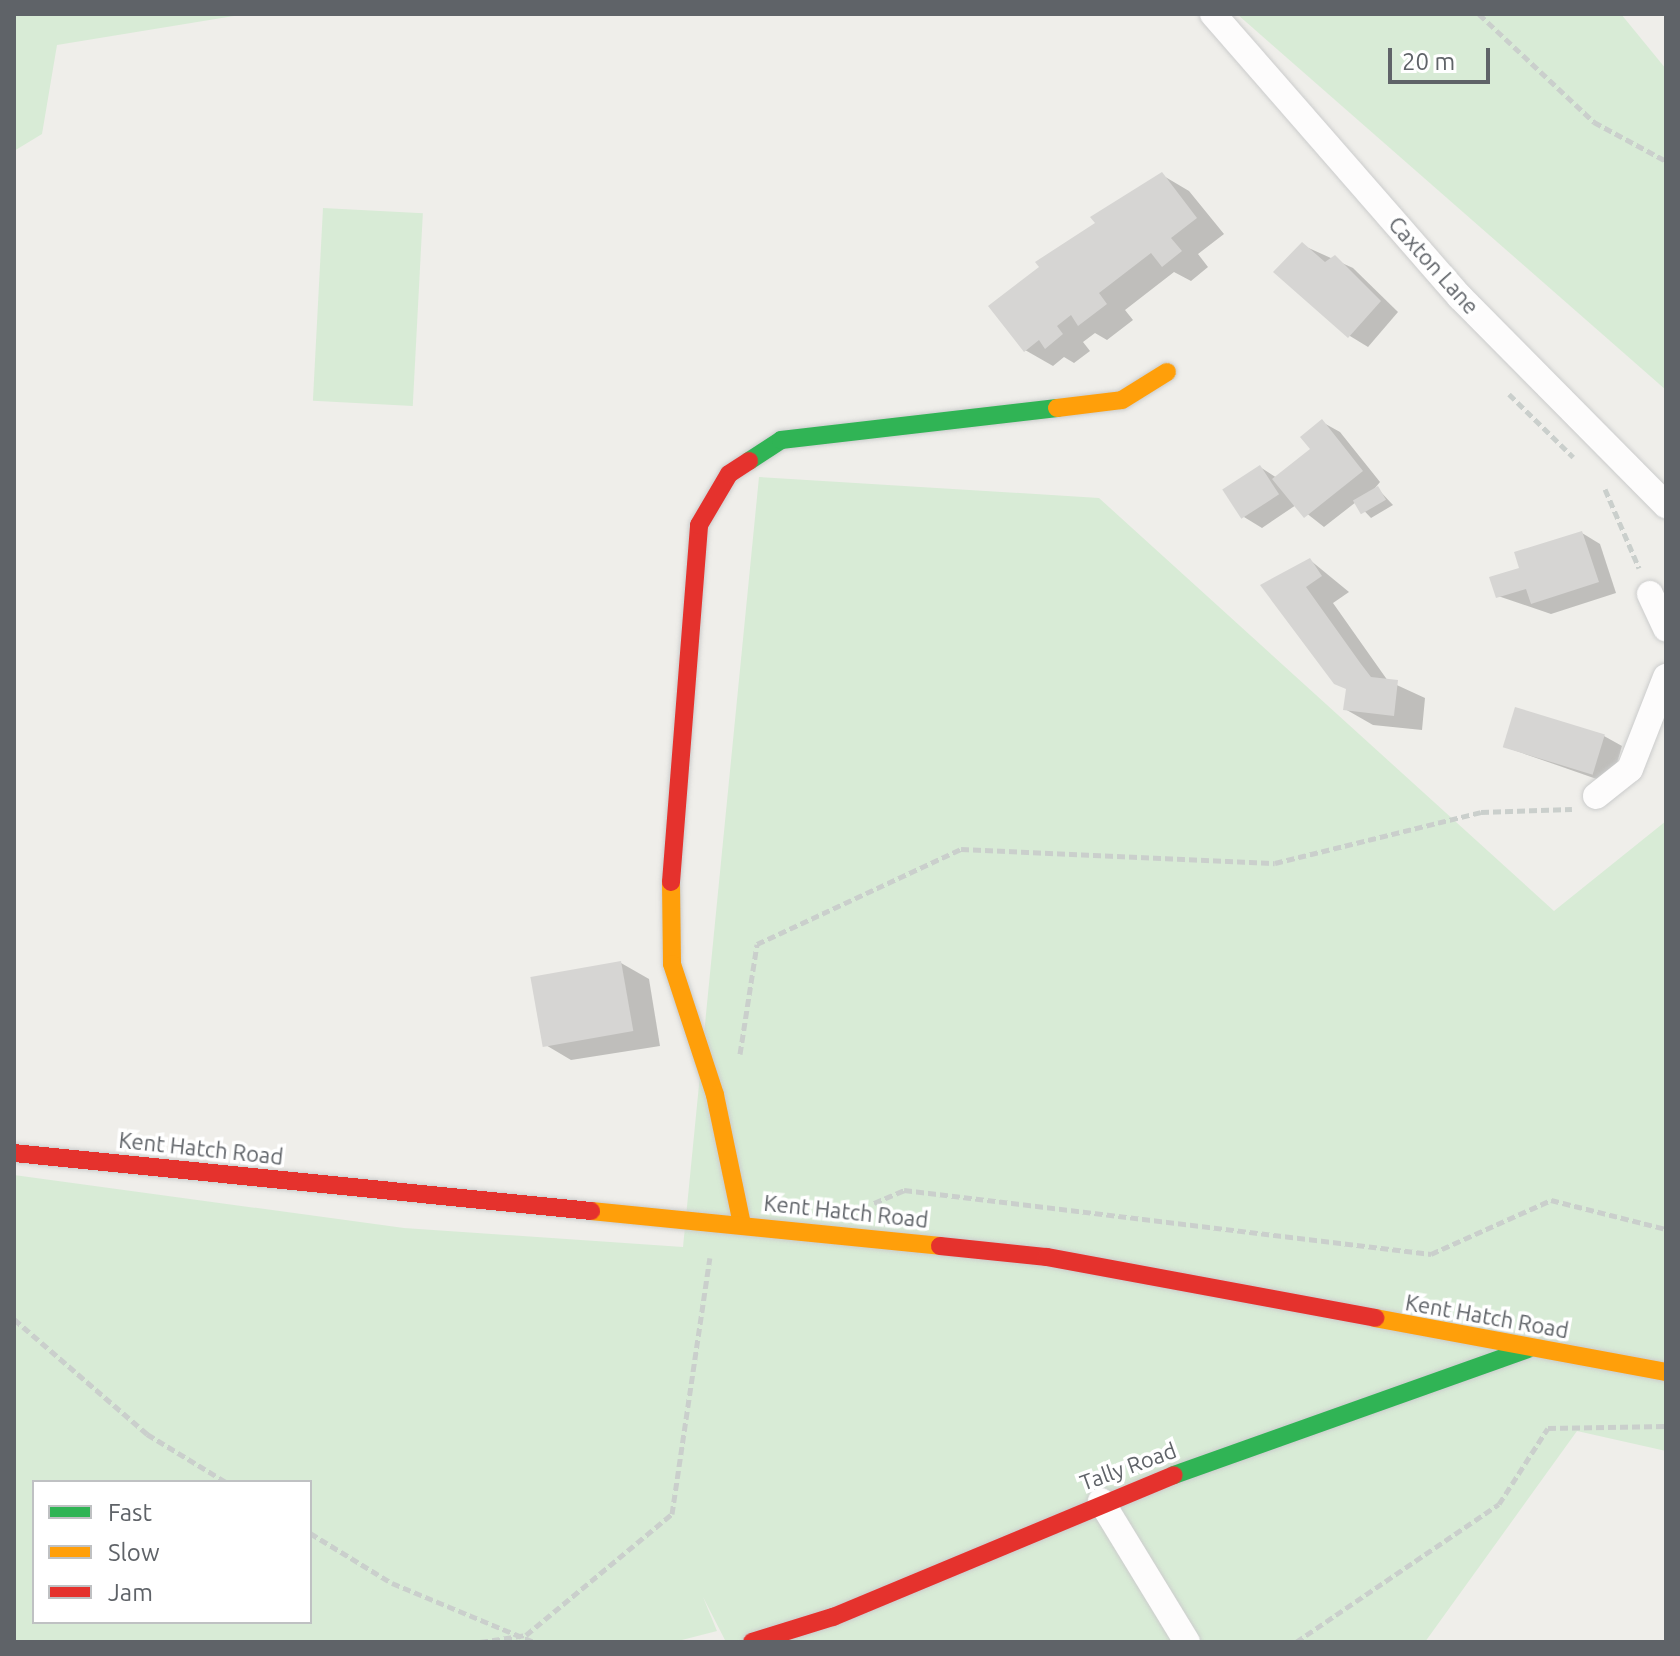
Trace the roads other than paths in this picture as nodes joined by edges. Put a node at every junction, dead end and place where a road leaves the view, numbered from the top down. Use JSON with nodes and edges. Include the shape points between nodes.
{"nodes":[{"id":1,"x":1213,"y":14,"type":"edge"},
{"id":2,"x":1167,"y":372,"type":"dead end"},
{"id":3,"x":1666,"y":505,"type":"edge"},
{"id":4,"x":1650,"y":594,"type":"road end"},
{"id":5,"x":1666,"y":629,"type":"edge"},
{"id":6,"x":1666,"y":677,"type":"edge"},
{"id":7,"x":1596,"y":796,"type":"road end"},
{"id":8,"x":14,"y":1153,"type":"edge"},
{"id":9,"x":742,"y":1224,"type":"junction"},
{"id":10,"x":1527,"y":1349,"type":"junction"},
{"id":11,"x":1666,"y":1372,"type":"edge"},
{"id":12,"x":1101,"y":1501,"type":"junction"},
{"id":13,"x":752,"y":1642,"type":"edge"},
{"id":14,"x":1187,"y":1642,"type":"edge"}],
"edges":[{"from":1,"to":3,"type":"street","name":"Caxton Lane","via":[[1460,297]]},
{"from":2,"to":9,"type":"street","via":[[1122,400],[781,440],[729,474],[699,525],[671,830],[672,964],[715,1095]]},
{"from":4,"to":5,"type":"street"},
{"from":6,"to":7,"type":"street","via":[[1630,769]]},
{"from":8,"to":9,"type":"street","name":"Kent Hatch Road"},
{"from":9,"to":10,"type":"street","name":"Kent Hatch Road","via":[[1047,1257]]},
{"from":10,"to":11,"type":"street","name":"Kent Hatch Road"},
{"from":10,"to":12,"type":"street","name":"Tally Road"},
{"from":12,"to":13,"type":"street","name":"Tally Road","via":[[833,1617]]},
{"from":12,"to":14,"type":"street"}]}
